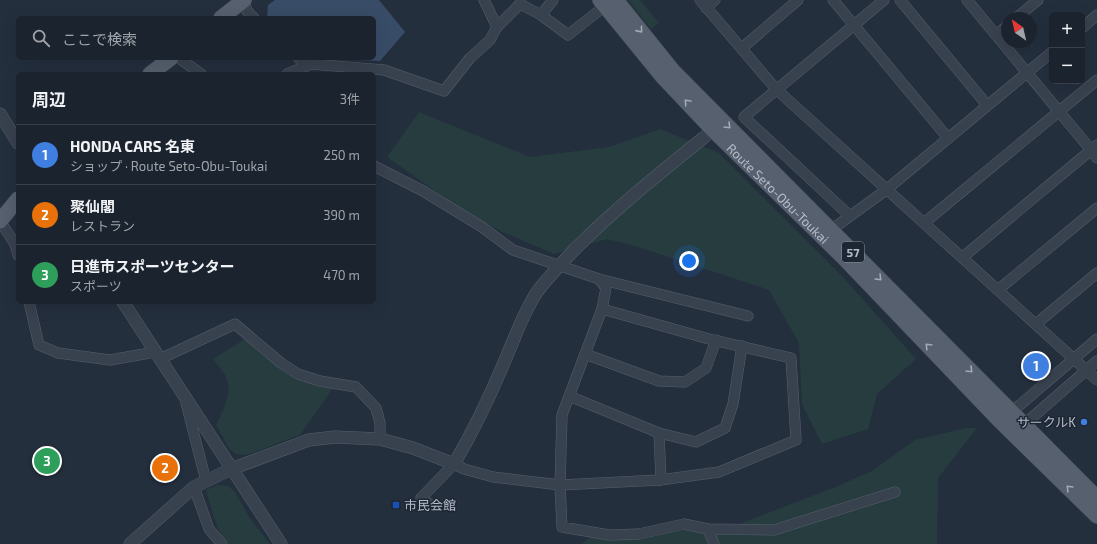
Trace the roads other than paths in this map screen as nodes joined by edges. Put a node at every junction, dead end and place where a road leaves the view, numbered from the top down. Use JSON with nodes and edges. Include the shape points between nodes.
{"nodes":[{"id":1,"x":244,"y":0,"type":"edge"},
{"id":2,"x":484,"y":0,"type":"edge"},
{"id":3,"x":553,"y":0,"type":"edge"},
{"id":4,"x":715,"y":0,"type":"edge"},
{"id":5,"x":798,"y":0,"type":"edge"},
{"id":6,"x":834,"y":0,"type":"edge"},
{"id":7,"x":884,"y":0,"type":"edge"},
{"id":8,"x":900,"y":0,"type":"edge"},
{"id":9,"x":967,"y":0,"type":"edge"},
{"id":10,"x":1036,"y":1,"type":"edge"},
{"id":11,"x":607,"y":2,"type":"edge"},
{"id":12,"x":703,"y":4,"type":"edge"},
{"id":13,"x":1023,"y":12,"type":"edge"},
{"id":14,"x":541,"y":15,"type":"junction"},
{"id":15,"x":1097,"y":15,"type":"edge"},
{"id":16,"x":224,"y":16,"type":"edge"},
{"id":17,"x":252,"y":16,"type":"edge"},
{"id":18,"x":854,"y":24,"type":"junction"},
{"id":19,"x":1085,"y":25,"type":"edge"},
{"id":20,"x":497,"y":27,"type":"junction"},
{"id":21,"x":1001,"y":31,"type":"edge"},
{"id":22,"x":996,"y":35,"type":"junction"},
{"id":23,"x":742,"y":48,"type":"junction"},
{"id":24,"x":1049,"y":55,"type":"edge"},
{"id":25,"x":168,"y":60,"type":"edge"},
{"id":26,"x":182,"y":60,"type":"edge"},
{"id":27,"x":300,"y":60,"type":"edge"},
{"id":28,"x":307,"y":66,"type":"junction"},
{"id":29,"x":153,"y":72,"type":"edge"},
{"id":30,"x":198,"y":72,"type":"edge"},
{"id":31,"x":292,"y":72,"type":"edge"},
{"id":32,"x":1027,"y":73,"type":"junction"},
{"id":33,"x":1097,"y":80,"type":"edge"},
{"id":34,"x":776,"y":89,"type":"junction"},
{"id":35,"x":987,"y":105,"type":"junction"},
{"id":36,"x":1058,"y":112,"type":"junction"},
{"id":37,"x":0,"y":114,"type":"edge"},
{"id":38,"x":714,"y":130,"type":"junction"},
{"id":39,"x":948,"y":138,"type":"junction"},
{"id":40,"x":16,"y":139,"type":"edge"},
{"id":41,"x":1095,"y":151,"type":"edge"},
{"id":42,"x":376,"y":167,"type":"edge"},
{"id":43,"x":886,"y":190,"type":"junction"},
{"id":44,"x":16,"y":202,"type":"edge"},
{"id":45,"x":1097,"y":208,"type":"edge"},
{"id":46,"x":850,"y":216,"type":"junction"},
{"id":47,"x":0,"y":221,"type":"edge"},
{"id":48,"x":924,"y":223,"type":"junction"},
{"id":49,"x":831,"y":230,"type":"junction"},
{"id":50,"x":16,"y":248,"type":"edge"},
{"id":51,"x":963,"y":257,"type":"junction"},
{"id":52,"x":559,"y":266,"type":"junction"},
{"id":53,"x":1097,"y":273,"type":"edge"},
{"id":54,"x":599,"y":279,"type":"junction"},
{"id":55,"x":999,"y":289,"type":"junction"},
{"id":56,"x":29,"y":304,"type":"edge"},
{"id":57,"x":124,"y":304,"type":"edge"},
{"id":58,"x":602,"y":309,"type":"junction"},
{"id":59,"x":748,"y":316,"type":"dead end"},
{"id":60,"x":1036,"y":324,"type":"junction"},
{"id":61,"x":1097,"y":339,"type":"edge"},
{"id":62,"x":716,"y":340,"type":"junction"},
{"id":63,"x":742,"y":346,"type":"junction"},
{"id":64,"x":586,"y":354,"type":"junction"},
{"id":65,"x":158,"y":356,"type":"junction"},
{"id":66,"x":1074,"y":358,"type":"junction"},
{"id":67,"x":1097,"y":361,"type":"edge"},
{"id":68,"x":1086,"y":370,"type":"junction"},
{"id":69,"x":1097,"y":380,"type":"edge"},
{"id":70,"x":569,"y":396,"type":"junction"},
{"id":71,"x":185,"y":399,"type":"junction"},
{"id":72,"x":1006,"y":417,"type":"junction"},
{"id":73,"x":1019,"y":428,"type":"junction"},
{"id":74,"x":659,"y":433,"type":"junction"},
{"id":75,"x":380,"y":438,"type":"junction"},
{"id":76,"x":454,"y":464,"type":"junction"},
{"id":77,"x":230,"y":469,"type":"junction"},
{"id":78,"x":661,"y":480,"type":"junction"},
{"id":79,"x":206,"y":481,"type":"junction"},
{"id":80,"x":560,"y":485,"type":"junction"},
{"id":81,"x":194,"y":487,"type":"junction"},
{"id":82,"x":895,"y":492,"type":"dead end"},
{"id":83,"x":1097,"y":498,"type":"edge"},
{"id":84,"x":432,"y":506,"type":"dead end"},
{"id":85,"x":1097,"y":516,"type":"edge"},
{"id":86,"x":708,"y":529,"type":"junction"},
{"id":87,"x":130,"y":544,"type":"edge"},
{"id":88,"x":222,"y":544,"type":"edge"},
{"id":89,"x":281,"y":544,"type":"edge"},
{"id":90,"x":714,"y":544,"type":"edge"}],
"edges":[{"from":1,"to":16,"type":"main road"},
{"from":1,"to":17,"type":"street","via":[[247,11]]},
{"from":2,"to":20,"type":"street"},
{"from":3,"to":14,"type":"street"},
{"from":4,"to":12,"type":"street"},
{"from":5,"to":23,"type":"street"},
{"from":6,"to":18,"type":"street"},
{"from":7,"to":18,"type":"street"},
{"from":8,"to":35,"type":"street"},
{"from":9,"to":22,"type":"street"},
{"from":10,"to":13,"type":"street"},
{"from":11,"to":14,"type":"street","via":[[568,35]]},
{"from":38,"to":11,"type":"main road","name":"Route Seto-Obu-Toukai","number":"57","one_way":true,"via":[[662,76]]},
{"from":11,"to":49,"type":"main road","name":"Route Seto-Obu-Toukai","number":"57","one_way":true},
{"from":12,"to":23,"type":"street"},
{"from":14,"to":20,"type":"street","via":[[520,4]]},
{"from":15,"to":19,"type":"street"},
{"from":18,"to":34,"type":"street"},
{"from":18,"to":39,"type":"street"},
{"from":20,"to":28,"type":"street","via":[[490,40],[470,58],[444,91],[384,70],[311,64]]},
{"from":21,"to":22,"type":"street"},
{"from":22,"to":32,"type":"street"},
{"from":23,"to":34,"type":"street"},
{"from":24,"to":32,"type":"street"},
{"from":25,"to":29,"type":"main road"},
{"from":26,"to":30,"type":"street"},
{"from":27,"to":28,"type":"street"},
{"from":28,"to":31,"type":"street"},
{"from":32,"to":35,"type":"street"},
{"from":32,"to":36,"type":"street"},
{"from":33,"to":36,"type":"street"},
{"from":34,"to":43,"type":"street"},
{"from":34,"to":46,"type":"street","via":[[744,119]]},
{"from":35,"to":39,"type":"street"},
{"from":36,"to":41,"type":"street"},
{"from":36,"to":48,"type":"street"},
{"from":37,"to":40,"type":"street"},
{"from":38,"to":52,"type":"street","via":[[647,183]]},
{"from":72,"to":38,"type":"main road","name":"Route Seto-Obu-Toukai","number":"57","one_way":true},
{"from":39,"to":43,"type":"street"},
{"from":41,"to":51,"type":"street"},
{"from":42,"to":52,"type":"street","via":[[423,191],[482,227],[513,250]]},
{"from":43,"to":46,"type":"street"},
{"from":43,"to":48,"type":"street"},
{"from":44,"to":47,"type":"main road"},
{"from":45,"to":55,"type":"street"},
{"from":46,"to":49,"type":"street"},
{"from":47,"to":50,"type":"street"},
{"from":48,"to":51,"type":"street"},
{"from":49,"to":72,"type":"main road","name":"Route Seto-Obu-Toukai","number":"57","one_way":true},
{"from":51,"to":55,"type":"street"},
{"from":52,"to":54,"type":"street"},
{"from":52,"to":76,"type":"street","via":[[537,292],[520,320],[503,365]]},
{"from":53,"to":60,"type":"street"},
{"from":54,"to":58,"type":"street","via":[[606,288]]},
{"from":54,"to":59,"type":"street"},
{"from":55,"to":60,"type":"street"},
{"from":56,"to":65,"type":"street","via":[[39,345],[58,353],[110,360]]},
{"from":57,"to":65,"type":"street"},
{"from":58,"to":62,"type":"street"},
{"from":58,"to":64,"type":"street"},
{"from":60,"to":66,"type":"street"},
{"from":61,"to":66,"type":"street"},
{"from":62,"to":63,"type":"street"},
{"from":62,"to":64,"type":"street","via":[[706,368],[685,382],[659,381]]},
{"from":63,"to":74,"type":"street","via":[[733,404],[725,428],[696,442]]},
{"from":63,"to":78,"type":"street","via":[[791,358],[796,440],[719,472]]},
{"from":64,"to":70,"type":"street"},
{"from":65,"to":71,"type":"street"},
{"from":65,"to":75,"type":"street","via":[[235,324],[298,374],[320,381],[356,387],[376,408]]},
{"from":66,"to":68,"type":"street"},
{"from":66,"to":72,"type":"street"},
{"from":67,"to":68,"type":"street"},
{"from":68,"to":69,"type":"street"},
{"from":68,"to":73,"type":"street"},
{"from":70,"to":74,"type":"street"},
{"from":70,"to":80,"type":"street","via":[[562,415]]},
{"from":71,"to":77,"type":"street"},
{"from":71,"to":79,"type":"street"},
{"from":72,"to":73,"type":"main road","name":"Route Seto-Obu-Toukai","number":"57"},
{"from":73,"to":83,"type":"main road","name":"Route Seto-Obu-Toukai","number":"57"},
{"from":85,"to":73,"type":"main road","name":"Route Seto-Obu-Toukai","number":"57","one_way":true},
{"from":74,"to":78,"type":"street"},
{"from":75,"to":76,"type":"street"},
{"from":75,"to":77,"type":"street","via":[[335,437],[309,440]]},
{"from":76,"to":80,"type":"street","via":[[493,477]]},
{"from":76,"to":84,"type":"street","via":[[421,498]]},
{"from":77,"to":79,"type":"street"},
{"from":77,"to":89,"type":"street"},
{"from":78,"to":80,"type":"street"},
{"from":79,"to":81,"type":"street"},
{"from":80,"to":86,"type":"street","via":[[562,527],[609,535],[639,534],[684,524]]},
{"from":81,"to":87,"type":"street"},
{"from":81,"to":88,"type":"street","via":[[209,529]]},
{"from":82,"to":86,"type":"street","via":[[774,530]]},
{"from":86,"to":90,"type":"street"}]}
